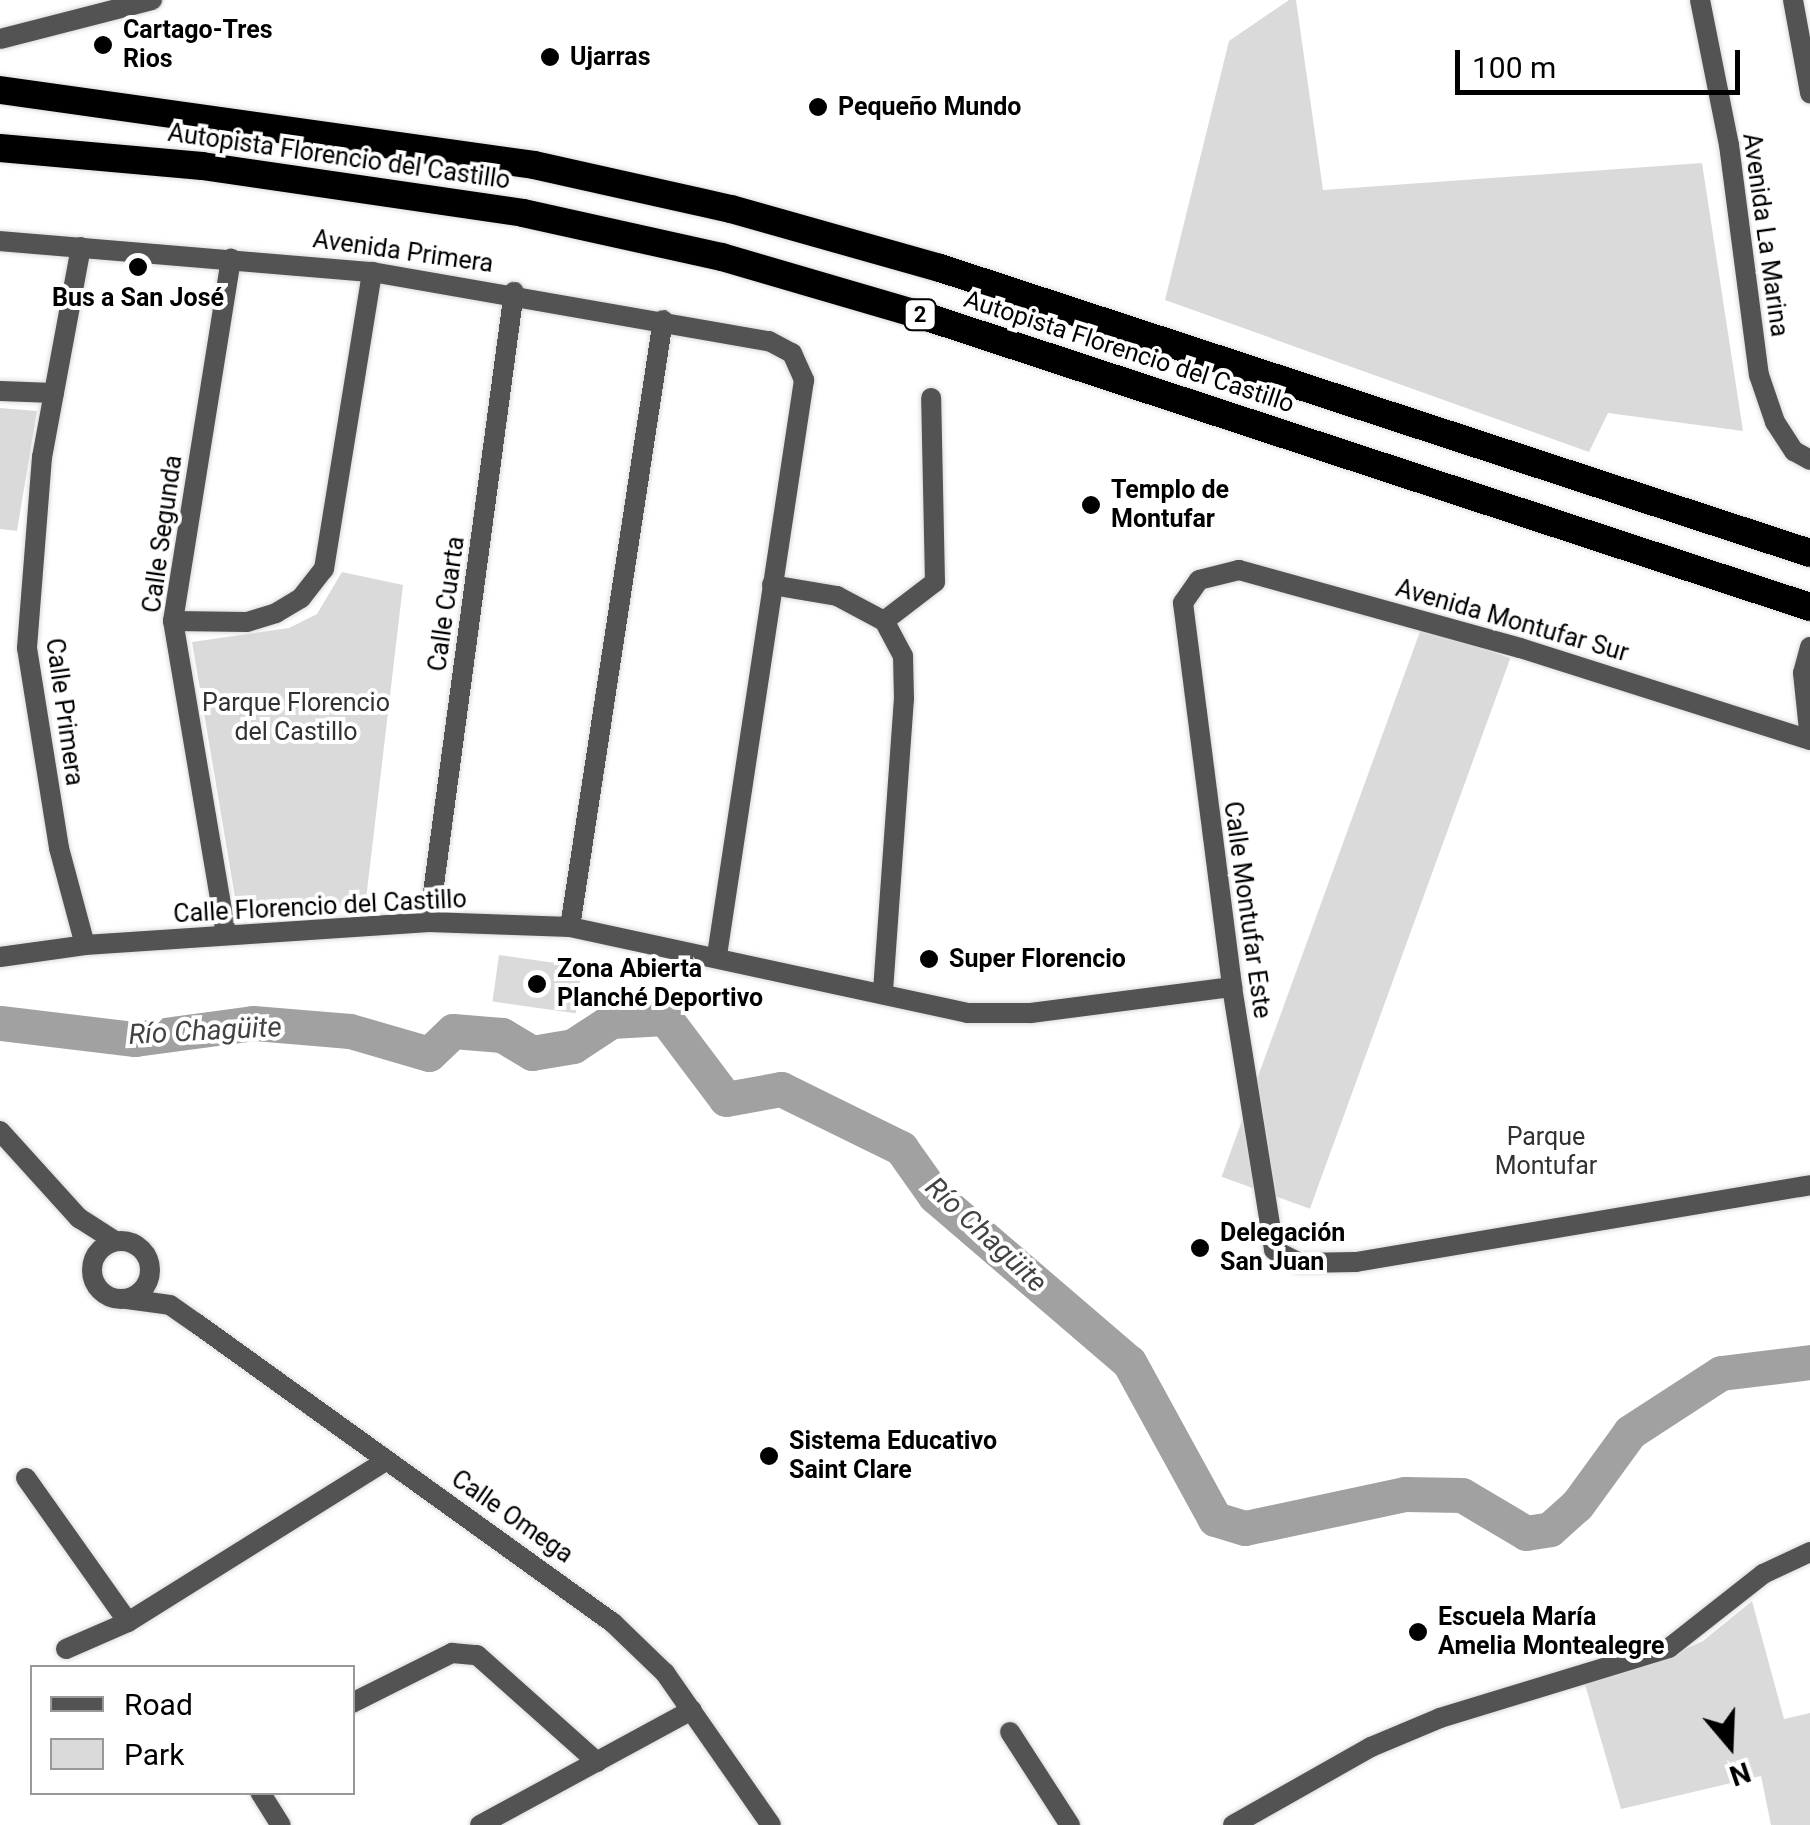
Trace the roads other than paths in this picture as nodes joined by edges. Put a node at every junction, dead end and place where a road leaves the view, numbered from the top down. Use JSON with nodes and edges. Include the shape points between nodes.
{"nodes":[{"id":1,"x":149,"y":0,"type":"edge"},
{"id":2,"x":1700,"y":0,"type":"edge"},
{"id":3,"x":1793,"y":0,"type":"edge"},
{"id":4,"x":0,"y":39,"type":"edge"},
{"id":5,"x":0,"y":90,"type":"edge"},
{"id":6,"x":1810,"y":93,"type":"edge"},
{"id":7,"x":0,"y":148,"type":"edge"},
{"id":8,"x":0,"y":241,"type":"edge"},
{"id":9,"x":81,"y":247,"type":"junction"},
{"id":10,"x":230,"y":259,"type":"junction"},
{"id":11,"x":372,"y":272,"type":"junction"},
{"id":12,"x":514,"y":292,"type":"junction"},
{"id":13,"x":663,"y":320,"type":"junction"},
{"id":14,"x":0,"y":391,"type":"edge"},
{"id":15,"x":54,"y":393,"type":"junction"},
{"id":16,"x":931,"y":398,"type":"dead end"},
{"id":17,"x":1810,"y":460,"type":"edge"},
{"id":18,"x":1810,"y":553,"type":"edge"},
{"id":19,"x":1199,"y":580,"type":"joint"},
{"id":20,"x":772,"y":585,"type":"junction"},
{"id":21,"x":1810,"y":607,"type":"edge"},
{"id":22,"x":174,"y":621,"type":"junction"},
{"id":23,"x":884,"y":621,"type":"junction"},
{"id":24,"x":1810,"y":647,"type":"edge"},
{"id":25,"x":1810,"y":740,"type":"edge"},
{"id":26,"x":428,"y":922,"type":"junction"},
{"id":27,"x":570,"y":927,"type":"junction"},
{"id":28,"x":226,"y":934,"type":"junction"},
{"id":29,"x":85,"y":945,"type":"junction"},
{"id":30,"x":717,"y":955,"type":"junction"},
{"id":31,"x":0,"y":957,"type":"edge"},
{"id":32,"x":1232,"y":987,"type":"junction"},
{"id":33,"x":882,"y":991,"type":"junction"},
{"id":34,"x":0,"y":1131,"type":"edge"},
{"id":35,"x":1810,"y":1185,"type":"edge"},
{"id":36,"x":79,"y":1218,"type":"junction"},
{"id":37,"x":116,"y":1241,"type":"junction"},
{"id":38,"x":93,"y":1262,"type":"junction"},
{"id":39,"x":150,"y":1273,"type":"junction"},
{"id":40,"x":127,"y":1299,"type":"junction"},
{"id":41,"x":170,"y":1305,"type":"junction"},
{"id":42,"x":386,"y":1460,"type":"junction"},
{"id":43,"x":26,"y":1478,"type":"dead end"},
{"id":44,"x":1810,"y":1552,"type":"edge"},
{"id":45,"x":128,"y":1622,"type":"junction"},
{"id":46,"x":66,"y":1649,"type":"dead end"},
{"id":47,"x":355,"y":1701,"type":"edge"},
{"id":48,"x":692,"y":1710,"type":"junction"},
{"id":49,"x":1010,"y":1732,"type":"dead end"},
{"id":50,"x":597,"y":1762,"type":"junction"},
{"id":51,"x":262,"y":1795,"type":"edge"},
{"id":52,"x":281,"y":1825,"type":"edge"},
{"id":53,"x":480,"y":1825,"type":"edge"},
{"id":54,"x":770,"y":1825,"type":"edge"},
{"id":55,"x":1070,"y":1825,"type":"edge"},
{"id":56,"x":1233,"y":1825,"type":"edge"}],
"edges":[{"from":1,"to":4,"type":"street"},
{"from":2,"to":17,"type":"street","name":"Avenida La Marina","via":[[1729,145],[1759,375],[1775,422],[1794,452]]},
{"from":3,"to":6,"type":"street"},
{"from":5,"to":18,"type":"highway","name":"Autopista Florencio del Castillo","number":"2","via":[[534,166],[730,209],[940,268]]},
{"from":7,"to":21,"type":"highway","name":"Autopista Florencio del Castillo","number":"2","via":[[202,166],[523,213],[722,257],[1022,348]]},
{"from":8,"to":9,"type":"street","name":"Avenida Primera"},
{"from":9,"to":10,"type":"street","name":"Avenida Primera"},
{"from":9,"to":15,"type":"street","name":"Calle Primera"},
{"from":10,"to":11,"type":"street","name":"Avenida Primera"},
{"from":10,"to":22,"type":"street","name":"Calle Segunda"},
{"from":11,"to":12,"type":"street","name":"Avenida Primera"},
{"from":11,"to":22,"type":"street","via":[[324,569],[301,598],[276,613],[248,622]]},
{"from":12,"to":13,"type":"street","name":"Avenida Primera"},
{"from":12,"to":26,"type":"street","name":"Calle Cuarta"},
{"from":13,"to":20,"type":"street","name":"Avenida Primera","via":[[769,341],[792,353],[804,380]]},
{"from":13,"to":27,"type":"street"},
{"from":14,"to":15,"type":"street"},
{"from":15,"to":29,"type":"street","name":"Calle Primera","via":[[28,588],[27,648],[60,848]]},
{"from":16,"to":23,"type":"street","via":[[935,582]]},
{"from":19,"to":25,"type":"street","name":"Avenida Montufar Sur","via":[[1239,570],[1557,659]]},
{"from":19,"to":32,"type":"street","name":"Calle Montufar Este","via":[[1183,603],[1183,624]]},
{"from":20,"to":23,"type":"street","via":[[838,596]]},
{"from":20,"to":30,"type":"street"},
{"from":22,"to":28,"type":"street","name":"Calle Segunda"},
{"from":23,"to":33,"type":"street","via":[[903,656],[904,698]]},
{"from":24,"to":25,"type":"street","via":[[1804,673]]},
{"from":26,"to":27,"type":"street","name":"Calle Florencio del Castillo"},
{"from":26,"to":28,"type":"street","name":"Calle Florencio del Castillo"},
{"from":27,"to":30,"type":"street","name":"Calle Florencio del Castillo"},
{"from":28,"to":29,"type":"street","name":"Calle Florencio del Castillo"},
{"from":29,"to":31,"type":"street","name":"Calle Florencio del Castillo"},
{"from":30,"to":33,"type":"street","name":"Calle Florencio del Castillo"},
{"from":32,"to":33,"type":"street","name":"Calle Florencio del Castillo","via":[[1031,1013],[967,1013]]},
{"from":32,"to":35,"type":"street","name":"Calle Montufar Este","via":[[1274,1250],[1299,1262],[1356,1262]]},
{"from":34,"to":36,"type":"street"},
{"from":36,"to":37,"type":"street"},
{"from":36,"to":38,"type":"street"},
{"from":37,"to":38,"type":"street"},
{"from":37,"to":39,"type":"street","via":[[137,1245]]},
{"from":38,"to":40,"type":"street","via":[[100,1290]]},
{"from":39,"to":40,"type":"street","via":[[143,1290]]},
{"from":39,"to":41,"type":"street","name":"Calle Omega"},
{"from":40,"to":41,"type":"street","name":"Calle Omega"},
{"from":41,"to":42,"type":"street","name":"Calle Omega"},
{"from":42,"to":45,"type":"street"},
{"from":42,"to":48,"type":"street","name":"Calle Omega","via":[[614,1624],[666,1673]]},
{"from":43,"to":45,"type":"street"},
{"from":44,"to":56,"type":"street","via":[[1763,1574],[1669,1648],[1440,1718],[1372,1747]]},
{"from":45,"to":46,"type":"street"},
{"from":47,"to":50,"type":"street","via":[[452,1652],[477,1655]]},
{"from":48,"to":50,"type":"street"},
{"from":48,"to":54,"type":"street","name":"Calle Omega"},
{"from":49,"to":55,"type":"street"},
{"from":50,"to":53,"type":"street"},
{"from":51,"to":52,"type":"street"}]}
